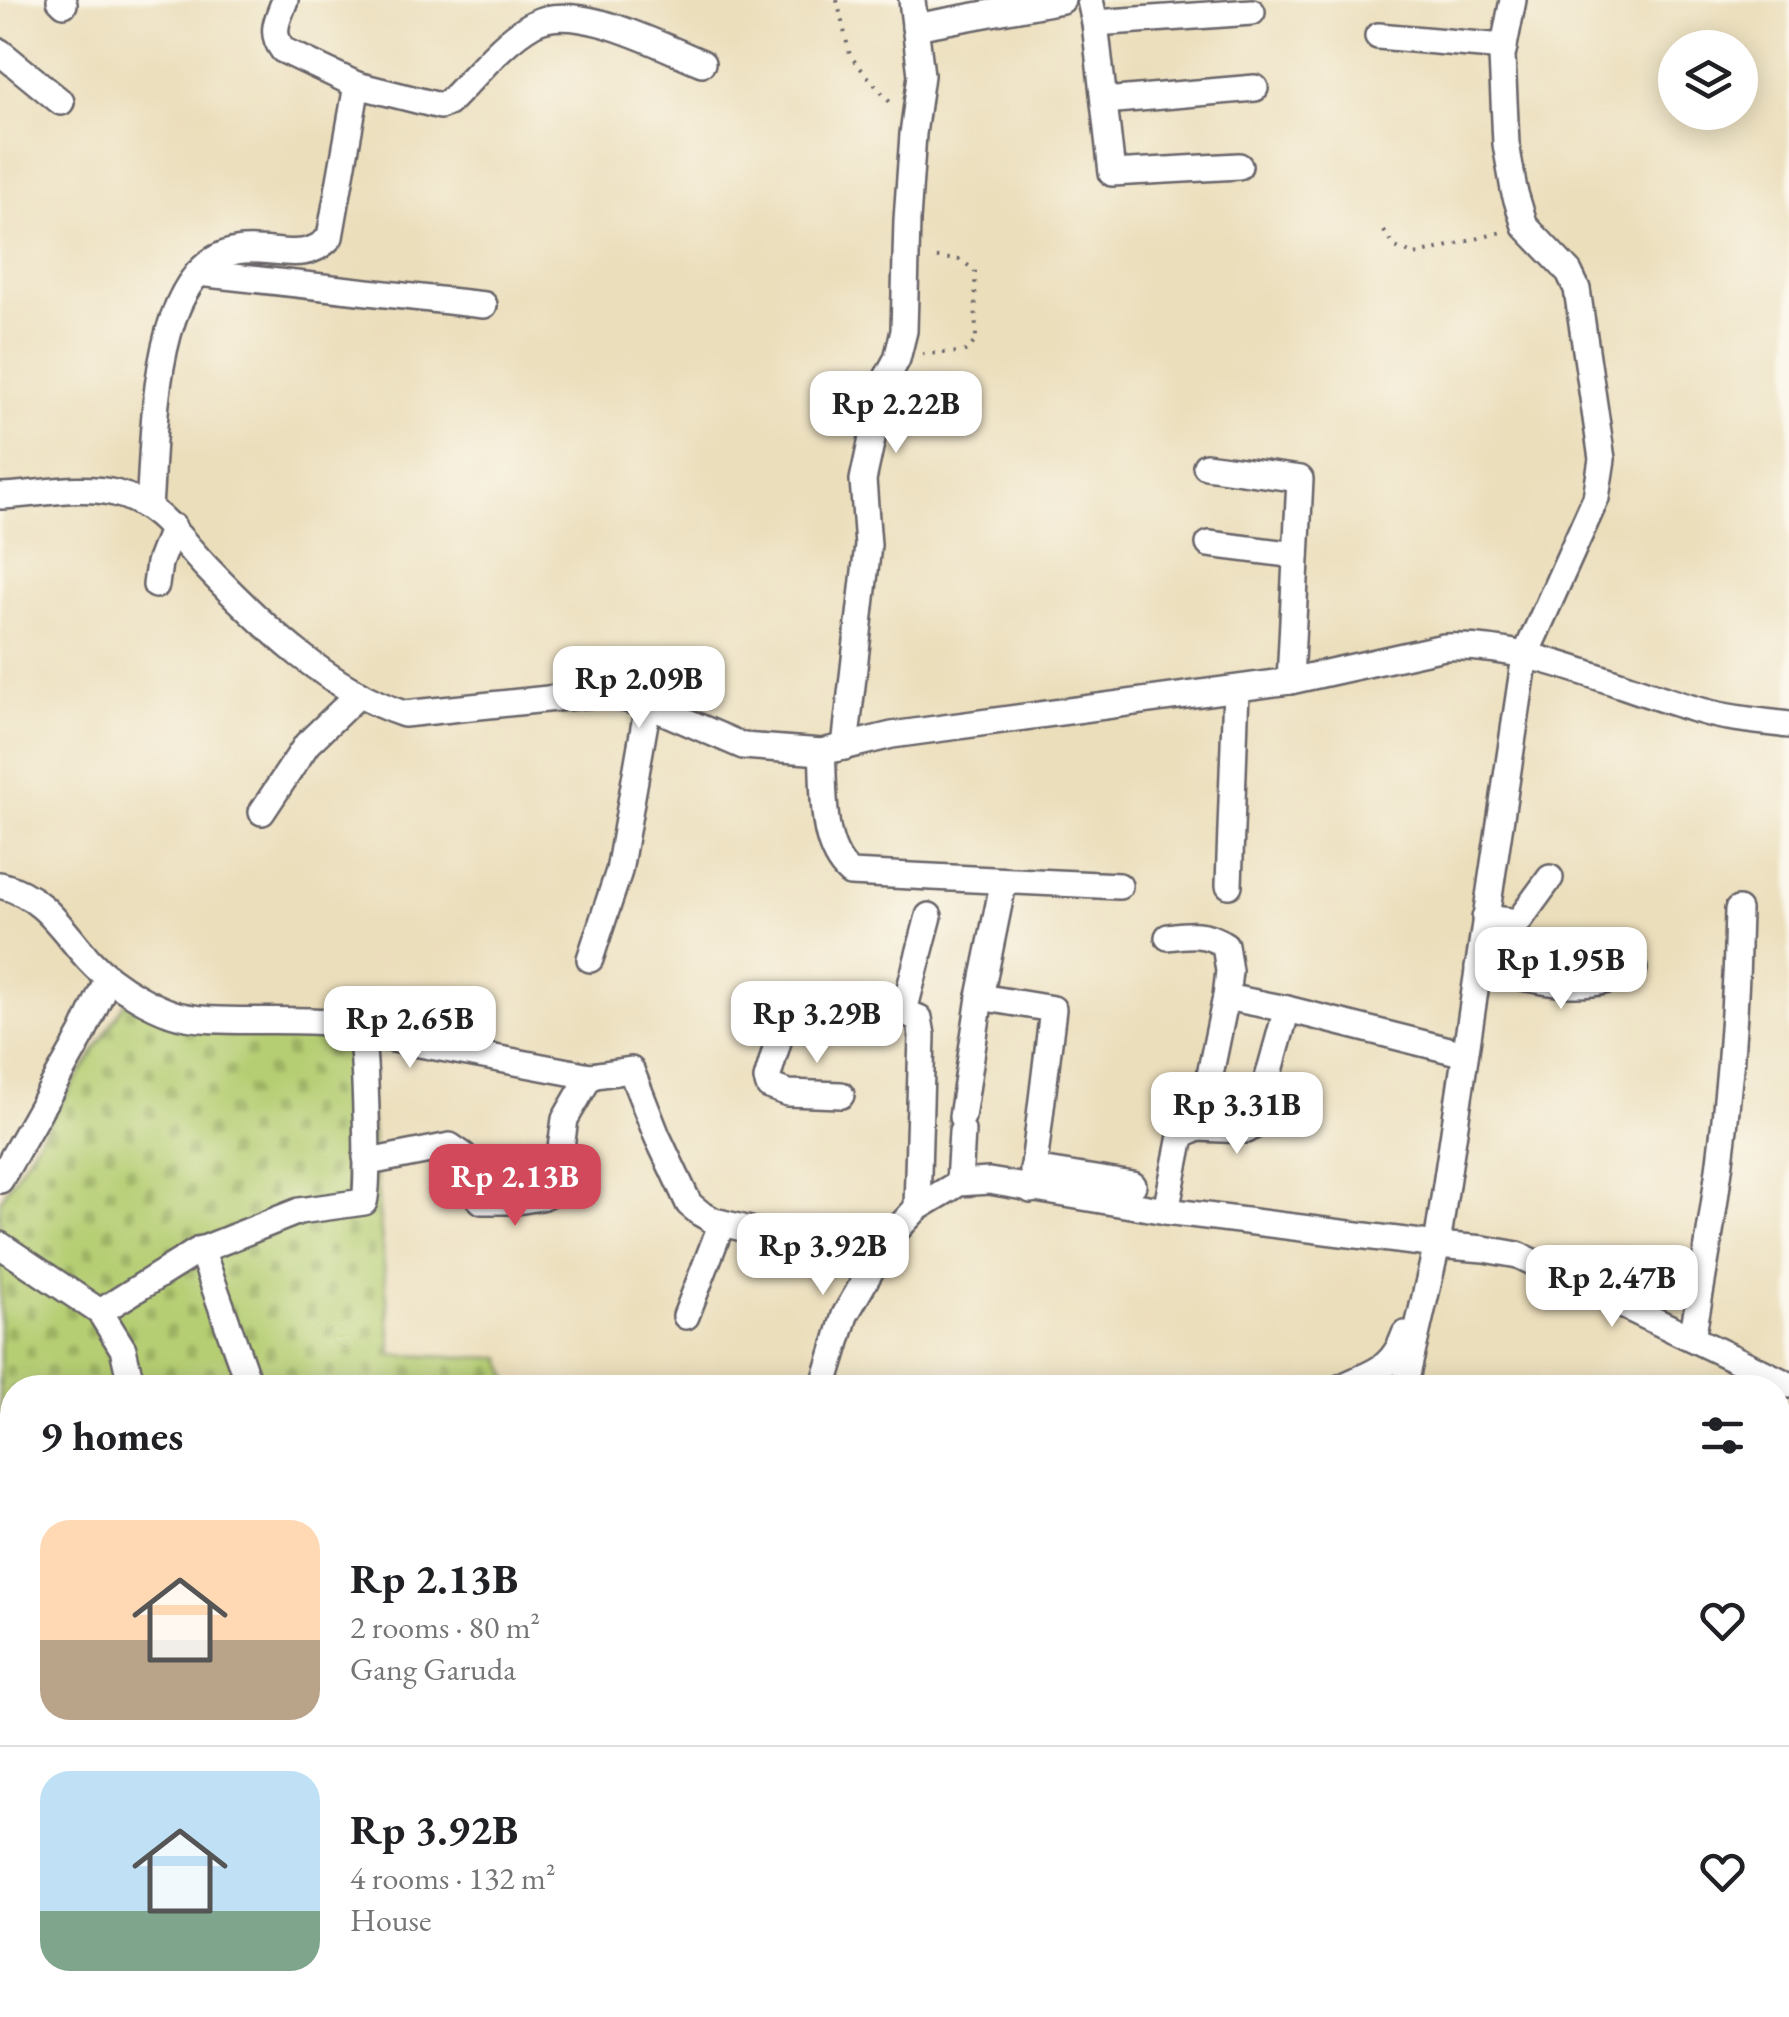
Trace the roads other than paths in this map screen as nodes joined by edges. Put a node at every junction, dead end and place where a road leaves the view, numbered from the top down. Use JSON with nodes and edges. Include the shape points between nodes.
{"nodes":[{"id":1,"x":285,"y":0,"type":"edge"},
{"id":2,"x":912,"y":0,"type":"edge"},
{"id":3,"x":1062,"y":0,"type":"edge"},
{"id":4,"x":1513,"y":0,"type":"edge"},
{"id":5,"x":1092,"y":11,"type":"edge"},
{"id":6,"x":1252,"y":12,"type":"dead end"},
{"id":7,"x":916,"y":28,"type":"junction"},
{"id":8,"x":1378,"y":36,"type":"dead end"},
{"id":9,"x":1504,"y":47,"type":"junction"},
{"id":10,"x":0,"y":52,"type":"edge"},
{"id":11,"x":702,"y":63,"type":"dead end"},
{"id":12,"x":356,"y":85,"type":"junction"},
{"id":13,"x":1255,"y":88,"type":"dead end"},
{"id":14,"x":1104,"y":101,"type":"junction"},
{"id":15,"x":61,"y":102,"type":"dead end"},
{"id":16,"x":1239,"y":166,"type":"dead end"},
{"id":17,"x":198,"y":273,"type":"junction"},
{"id":18,"x":484,"y":305,"type":"dead end"},
{"id":19,"x":1206,"y":466,"type":"dead end"},
{"id":20,"x":0,"y":496,"type":"edge"},
{"id":21,"x":149,"y":506,"type":"junction"},
{"id":22,"x":173,"y":527,"type":"junction"},
{"id":23,"x":1208,"y":544,"type":"dead end"},
{"id":24,"x":1296,"y":555,"type":"junction"},
{"id":25,"x":156,"y":585,"type":"dead end"},
{"id":26,"x":1525,"y":656,"type":"junction"},
{"id":27,"x":1290,"y":681,"type":"junction"},
{"id":28,"x":1236,"y":689,"type":"junction"},
{"id":29,"x":359,"y":694,"type":"junction"},
{"id":30,"x":648,"y":705,"type":"junction"},
{"id":31,"x":1789,"y":726,"type":"edge"},
{"id":32,"x":833,"y":750,"type":"junction"},
{"id":33,"x":262,"y":812,"type":"dead end"},
{"id":34,"x":1550,"y":878,"type":"dead end"},
{"id":35,"x":0,"y":885,"type":"edge"},
{"id":36,"x":1229,"y":885,"type":"dead end"},
{"id":37,"x":1118,"y":886,"type":"dead end"},
{"id":38,"x":1001,"y":894,"type":"dead end"},
{"id":39,"x":1738,"y":910,"type":"dead end"},
{"id":40,"x":930,"y":916,"type":"dead end"},
{"id":41,"x":1485,"y":918,"type":"junction"},
{"id":42,"x":1168,"y":937,"type":"dead end"},
{"id":43,"x":590,"y":960,"type":"dead end"},
{"id":44,"x":1478,"y":966,"type":"junction"},
{"id":45,"x":1634,"y":969,"type":"dead end"},
{"id":46,"x":108,"y":978,"type":"junction"},
{"id":47,"x":980,"y":996,"type":"junction"},
{"id":48,"x":1226,"y":997,"type":"junction"},
{"id":49,"x":1287,"y":1009,"type":"junction"},
{"id":50,"x":904,"y":1012,"type":"junction"},
{"id":51,"x":361,"y":1033,"type":"junction"},
{"id":52,"x":1465,"y":1054,"type":"junction"},
{"id":53,"x":590,"y":1076,"type":"junction"},
{"id":54,"x":841,"y":1095,"type":"dead end"},
{"id":55,"x":1198,"y":1128,"type":"junction"},
{"id":56,"x":366,"y":1157,"type":"junction"},
{"id":57,"x":0,"y":1180,"type":"edge"},
{"id":58,"x":1032,"y":1180,"type":"junction"},
{"id":59,"x":959,"y":1184,"type":"junction"},
{"id":60,"x":1133,"y":1185,"type":"dead end"},
{"id":61,"x":917,"y":1208,"type":"junction"},
{"id":62,"x":1166,"y":1211,"type":"junction"},
{"id":63,"x":722,"y":1223,"type":"junction"},
{"id":64,"x":890,"y":1237,"type":"junction"},
{"id":65,"x":0,"y":1244,"type":"edge"},
{"id":66,"x":1431,"y":1245,"type":"junction"},
{"id":67,"x":201,"y":1250,"type":"junction"},
{"id":68,"x":100,"y":1312,"type":"junction"},
{"id":69,"x":686,"y":1316,"type":"dead end"},
{"id":70,"x":1692,"y":1338,"type":"junction"},
{"id":71,"x":129,"y":1375,"type":"edge"},
{"id":72,"x":245,"y":1375,"type":"edge"},
{"id":73,"x":827,"y":1375,"type":"edge"},
{"id":74,"x":1369,"y":1375,"type":"edge"},
{"id":75,"x":1406,"y":1375,"type":"edge"},
{"id":76,"x":1768,"y":1375,"type":"edge"}],
"edges":[{"from":1,"to":12,"type":"street","via":[[274,30],[283,50]]},
{"from":2,"to":7,"type":"street"},
{"from":3,"to":7,"type":"street"},
{"from":4,"to":9,"type":"street"},
{"from":5,"to":6,"type":"street"},
{"from":5,"to":14,"type":"street"},
{"from":7,"to":32,"type":"street","via":[[921,75],[904,330],[884,382],[864,480],[868,546]]},
{"from":8,"to":9,"type":"street"},
{"from":9,"to":26,"type":"street","via":[[1506,144],[1524,226],[1578,289],[1602,459],[1596,498]]},
{"from":10,"to":15,"type":"street"},
{"from":11,"to":12,"type":"street","via":[[613,27],[560,15],[517,35],[448,104]]},
{"from":12,"to":17,"type":"street","via":[[330,237],[308,254],[239,250]]},
{"from":13,"to":14,"type":"street"},
{"from":14,"to":16,"type":"street","via":[[1112,173]]},
{"from":17,"to":18,"type":"street"},
{"from":17,"to":21,"type":"street","via":[[182,296],[163,357]]},
{"from":19,"to":24,"type":"street","via":[[1300,479]]},
{"from":20,"to":21,"type":"street","via":[[87,490]]},
{"from":21,"to":22,"type":"street"},
{"from":22,"to":25,"type":"street"},
{"from":22,"to":29,"type":"street","via":[[262,619]]},
{"from":23,"to":24,"type":"street"},
{"from":24,"to":27,"type":"street"},
{"from":26,"to":27,"type":"street","via":[[1444,647]]},
{"from":26,"to":31,"type":"street","via":[[1703,712]]},
{"from":26,"to":41,"type":"street"},
{"from":27,"to":28,"type":"street"},
{"from":28,"to":32,"type":"street","via":[[892,735]]},
{"from":28,"to":36,"type":"street"},
{"from":29,"to":30,"type":"street","via":[[404,714],[586,693]]},
{"from":29,"to":33,"type":"street","via":[[307,744]]},
{"from":30,"to":32,"type":"street","via":[[744,746]]},
{"from":30,"to":43,"type":"street","via":[[619,871]]},
{"from":32,"to":37,"type":"street","via":[[830,847],[850,873]]},
{"from":34,"to":41,"type":"street","via":[[1518,922]]},
{"from":35,"to":46,"type":"street","via":[[38,903]]},
{"from":38,"to":47,"type":"street"},
{"from":39,"to":70,"type":"street","via":[[1736,1023],[1719,1184]]},
{"from":40,"to":50,"type":"street"},
{"from":41,"to":44,"type":"street"},
{"from":42,"to":48,"type":"street","via":[[1208,936],[1225,945]]},
{"from":44,"to":45,"type":"street","via":[[1590,985]]},
{"from":44,"to":52,"type":"street"},
{"from":46,"to":51,"type":"street","via":[[177,1015],[224,1023],[332,1022]]},
{"from":46,"to":57,"type":"street"},
{"from":47,"to":58,"type":"street","via":[[1053,1009]]},
{"from":47,"to":59,"type":"street"},
{"from":48,"to":49,"type":"street"},
{"from":48,"to":55,"type":"street"},
{"from":49,"to":52,"type":"street"},
{"from":49,"to":55,"type":"street","via":[[1255,1126]]},
{"from":50,"to":54,"type":"street","via":[[836,1008],[786,1014],[769,1086],[788,1094]]},
{"from":50,"to":61,"type":"street","via":[[919,1018],[922,1035]]},
{"from":51,"to":53,"type":"street"},
{"from":51,"to":56,"type":"street"},
{"from":52,"to":66,"type":"street"},
{"from":53,"to":56,"type":"street","via":[[565,1118],[555,1190],[541,1198],[482,1200],[466,1182],[464,1155],[450,1146]]},
{"from":53,"to":63,"type":"street","via":[[631,1070],[689,1204]]},
{"from":55,"to":62,"type":"street","via":[[1182,1136]]},
{"from":56,"to":67,"type":"street","via":[[364,1202],[298,1211]]},
{"from":58,"to":59,"type":"street"},
{"from":58,"to":60,"type":"street"},
{"from":58,"to":62,"type":"street"},
{"from":59,"to":61,"type":"street"},
{"from":61,"to":64,"type":"street"},
{"from":62,"to":66,"type":"street"},
{"from":63,"to":64,"type":"street","via":[[767,1234],[839,1228]]},
{"from":63,"to":69,"type":"street"},
{"from":64,"to":73,"type":"street","via":[[845,1315]]},
{"from":65,"to":68,"type":"street"},
{"from":66,"to":70,"type":"street","via":[[1518,1255]]},
{"from":66,"to":74,"type":"street","via":[[1398,1354]]},
{"from":66,"to":75,"type":"street"},
{"from":67,"to":68,"type":"street"},
{"from":67,"to":72,"type":"street"},
{"from":68,"to":71,"type":"street","via":[[124,1350]]},
{"from":70,"to":76,"type":"street"}]}
